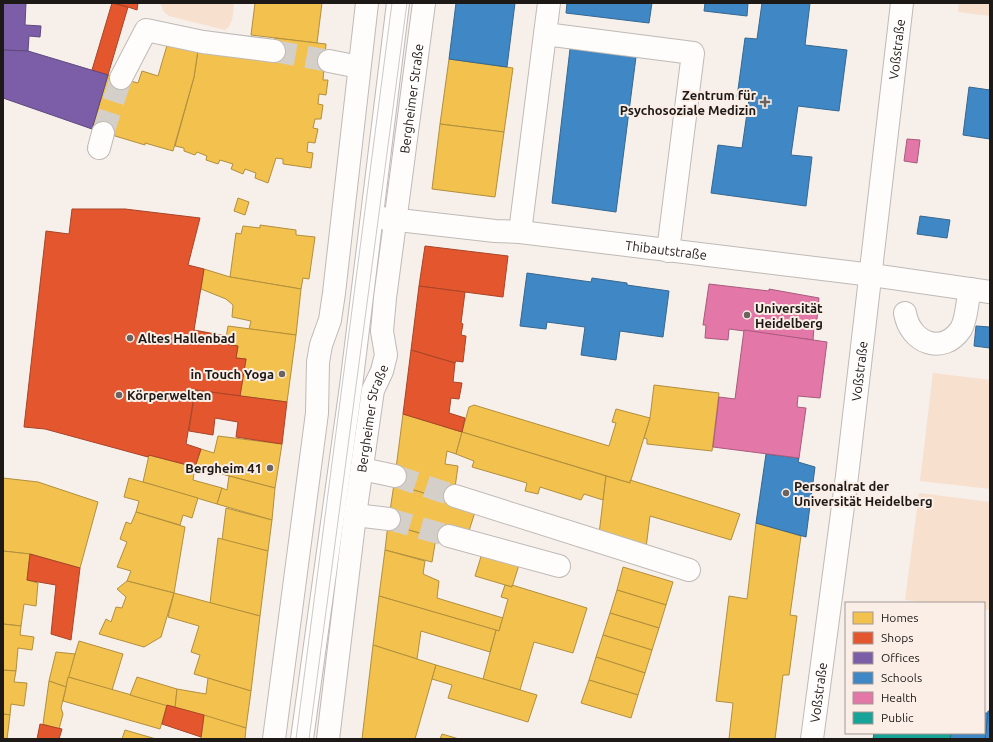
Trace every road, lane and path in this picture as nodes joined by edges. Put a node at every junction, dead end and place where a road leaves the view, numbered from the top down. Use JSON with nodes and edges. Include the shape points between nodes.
{"nodes":[{"id":1,"x":368,"y":3,"type":"edge"},
{"id":2,"x":398,"y":3,"type":"edge"},
{"id":3,"x":424,"y":3,"type":"edge"},
{"id":4,"x":549,"y":3,"type":"edge"},
{"id":5,"x":902,"y":3,"type":"edge"},
{"id":6,"x":545,"y":34,"type":"junction"},
{"id":7,"x":274,"y":51,"type":"tunnel mouth"},
{"id":8,"x":329,"y":61,"type":"tunnel mouth"},
{"id":9,"x":359,"y":67,"type":"junction"},
{"id":10,"x":121,"y":78,"type":"tunnel mouth"},
{"id":11,"x":342,"y":213,"type":"junction"},
{"id":12,"x":371,"y":217,"type":"junction"},
{"id":13,"x":395,"y":219,"type":"junction"},
{"id":14,"x":520,"y":232,"type":"junction"},
{"id":15,"x":668,"y":250,"type":"junction"},
{"id":16,"x":872,"y":275,"type":"junction"},
{"id":17,"x":980,"y":291,"type":"edge"},
{"id":18,"x":905,"y":313,"type":"dead end"},
{"id":19,"x":362,"y":469,"type":"junction"},
{"id":20,"x":394,"y":476,"type":"tunnel mouth"},
{"id":21,"x":455,"y":496,"type":"tunnel mouth"},
{"id":22,"x":355,"y":515,"type":"junction"},
{"id":23,"x":389,"y":519,"type":"tunnel mouth"},
{"id":24,"x":449,"y":536,"type":"tunnel mouth"},
{"id":25,"x":559,"y":566,"type":"dead end"},
{"id":26,"x":689,"y":570,"type":"dead end"},
{"id":27,"x":274,"y":739,"type":"edge"},
{"id":28,"x":302,"y":739,"type":"edge"},
{"id":29,"x":328,"y":739,"type":"edge"},
{"id":30,"x":812,"y":739,"type":"edge"}],
"edges":[{"from":1,"to":9,"type":"street"},
{"from":2,"to":12,"type":"street"},
{"from":3,"to":13,"type":"street","name":"Bergheimer Straße"},
{"from":4,"to":6,"type":"street"},
{"from":5,"to":16,"type":"street","name":"Voßstraße"},
{"from":6,"to":14,"type":"street"},
{"from":6,"to":15,"type":"street","via":[[694,53]]},
{"from":7,"to":10,"type":"street","via":[[210,43],[146,30]]},
{"from":8,"to":9,"type":"street"},
{"from":9,"to":11,"type":"street"},
{"from":11,"to":12,"type":"street","name":"Thibautstraße"},
{"from":11,"to":27,"type":"street","via":[[330,320],[318,362],[317,413]]},
{"from":12,"to":13,"type":"street","name":"Thibautstraße"},
{"from":12,"to":28,"type":"street","via":[[351,386]]},
{"from":13,"to":14,"type":"street","name":"Thibautstraße"},
{"from":13,"to":19,"type":"street","name":"Bergheimer Straße","via":[[382,331],[386,355],[373,390]]},
{"from":14,"to":15,"type":"street","name":"Thibautstraße"},
{"from":15,"to":16,"type":"street","name":"Thibautstraße"},
{"from":16,"to":17,"type":"street","name":"Thibautstraße"},
{"from":16,"to":30,"type":"street","name":"Voßstraße"},
{"from":17,"to":18,"type":"street","via":[[962,328],[956,336],[947,341],[928,342],[918,338],[906,323]]},
{"from":19,"to":20,"type":"street"},
{"from":19,"to":22,"type":"street","name":"Bergheimer Straße"},
{"from":21,"to":26,"type":"street"},
{"from":22,"to":23,"type":"street"},
{"from":22,"to":29,"type":"street","name":"Bergheimer Straße"},
{"from":24,"to":25,"type":"street"}]}
